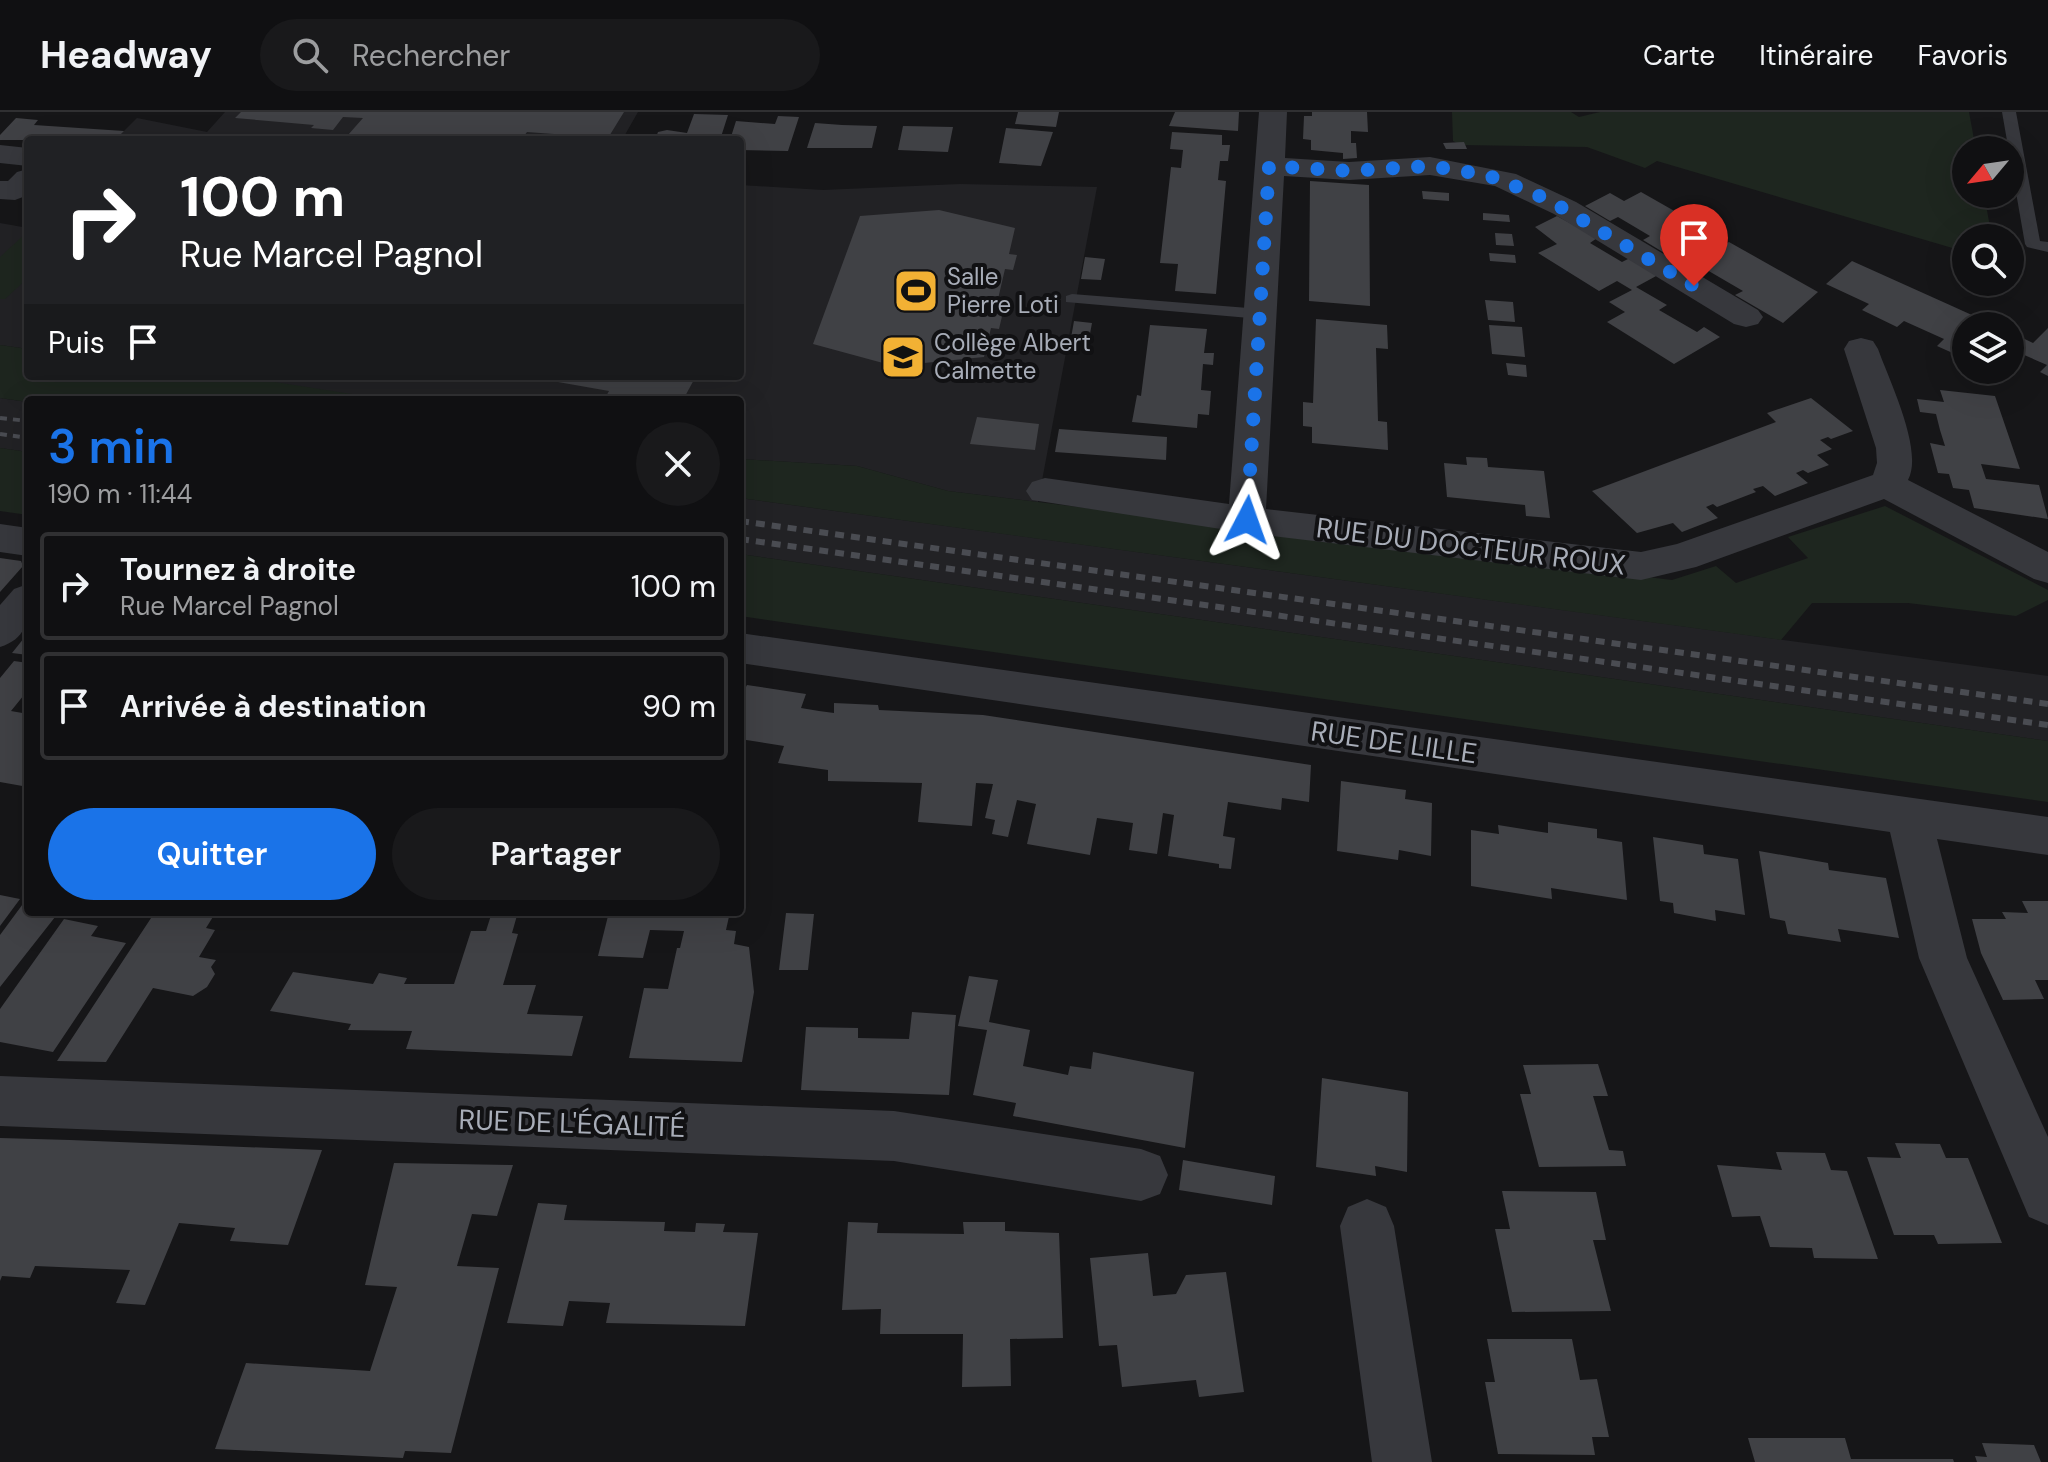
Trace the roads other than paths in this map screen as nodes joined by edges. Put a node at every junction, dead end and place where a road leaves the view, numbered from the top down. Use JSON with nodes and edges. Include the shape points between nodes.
{"nodes":[{"id":1,"x":1273,"y":112,"type":"edge"},
{"id":2,"x":2009,"y":112,"type":"edge"},
{"id":3,"x":0,"y":154,"type":"edge"},
{"id":4,"x":24,"y":157,"type":"edge"},
{"id":5,"x":1269,"y":166,"type":"junction"},
{"id":6,"x":24,"y":182,"type":"edge"},
{"id":7,"x":0,"y":190,"type":"edge"},
{"id":8,"x":2048,"y":247,"type":"edge"},
{"id":9,"x":1072,"y":299,"type":"dead end"},
{"id":10,"x":1261,"y":314,"type":"junction"},
{"id":11,"x":1746,"y":317,"type":"dead end"},
{"id":12,"x":1861,"y":349,"type":"dead end"},
{"id":13,"x":1886,"y":484,"type":"junction"},
{"id":14,"x":1045,"y":491,"type":"dead end"},
{"id":15,"x":1247,"y":520,"type":"junction"},
{"id":16,"x":0,"y":538,"type":"edge"},
{"id":17,"x":24,"y":541,"type":"edge"},
{"id":18,"x":2048,"y":569,"type":"edge"},
{"id":19,"x":24,"y":604,"type":"edge"},
{"id":20,"x":0,"y":632,"type":"edge"},
{"id":21,"x":744,"y":649,"type":"edge"},
{"id":22,"x":1908,"y":814,"type":"junction"},
{"id":23,"x":2048,"y":836,"type":"edge"},
{"id":24,"x":0,"y":1101,"type":"edge"},
{"id":25,"x":1141,"y":1175,"type":"dead end"},
{"id":26,"x":2048,"y":1198,"type":"edge"},
{"id":27,"x":1367,"y":1226,"type":"dead end"},
{"id":28,"x":1402,"y":1462,"type":"edge"}],
"edges":[{"from":1,"to":5,"type":"street"},
{"from":2,"to":8,"type":"lane","via":[[2033,244]]},
{"from":3,"to":4,"type":"street"},
{"from":5,"to":10,"type":"street"},
{"from":5,"to":11,"type":"street","via":[[1349,171],[1430,166],[1505,180],[1565,208]]},
{"from":6,"to":7,"type":"street","via":[[15,191]]},
{"from":9,"to":10,"type":"lane"},
{"from":10,"to":15,"type":"street"},
{"from":12,"to":13,"type":"street","via":[[1897,463]]},
{"from":13,"to":15,"type":"street","name":"RUE DU DOCTEUR ROUX","via":[[1682,557],[1641,566]]},
{"from":13,"to":18,"type":"street"},
{"from":14,"to":15,"type":"street","name":"RUE DU DOCTEUR ROUX"},
{"from":16,"to":17,"type":"street"},
{"from":19,"to":20,"type":"street"},
{"from":21,"to":22,"type":"street","name":"RUE DE LILLE"},
{"from":22,"to":23,"type":"street","name":"RUE DE LILLE"},
{"from":22,"to":26,"type":"street","via":[[1943,958]]},
{"from":24,"to":25,"type":"street","name":"RUE DE L'ÉGALITÉ","via":[[894,1136]]},
{"from":27,"to":28,"type":"street"}]}
